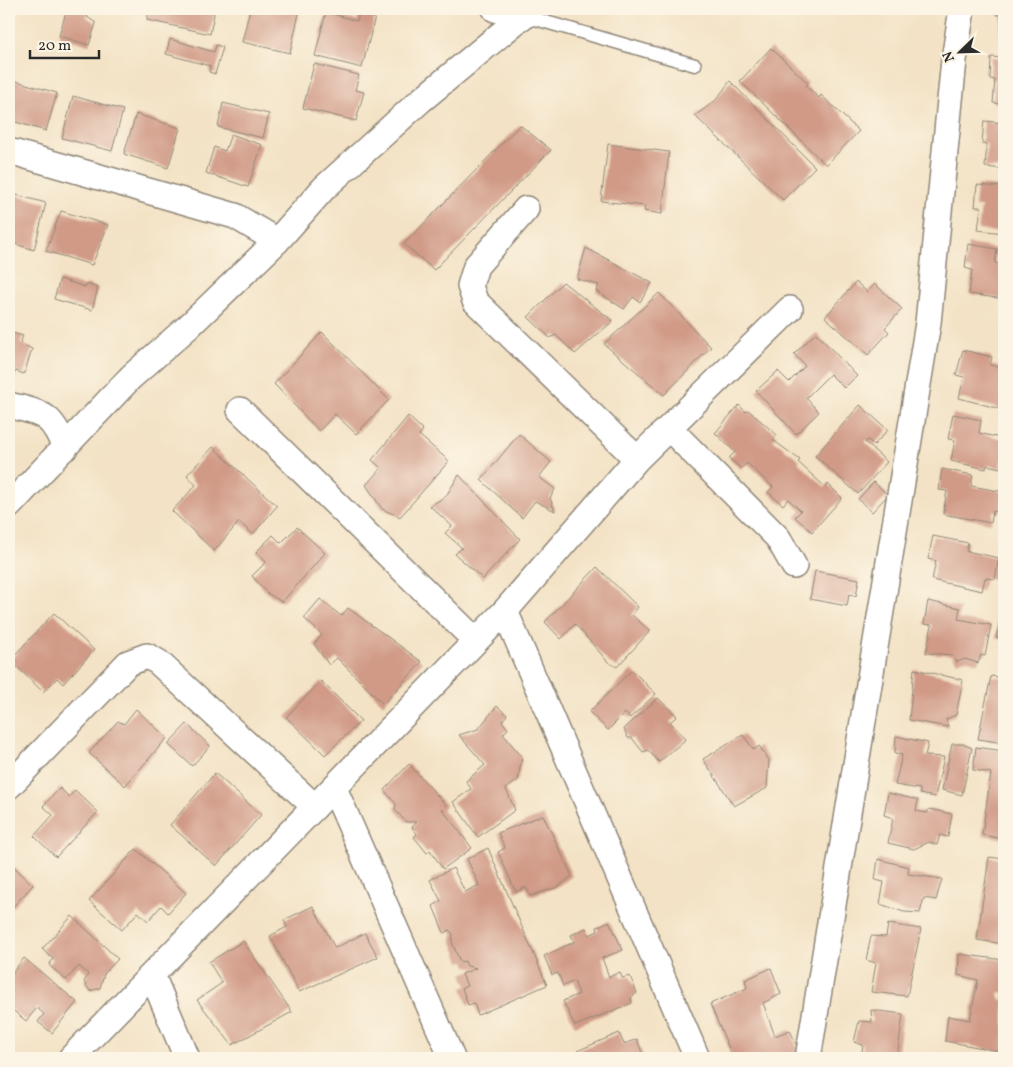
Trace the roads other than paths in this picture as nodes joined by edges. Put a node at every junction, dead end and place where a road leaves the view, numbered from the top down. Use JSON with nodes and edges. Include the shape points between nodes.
{"nodes":[{"id":1,"x":495,"y":9,"type":"edge"},
{"id":2,"x":962,"y":9,"type":"edge"},
{"id":3,"x":528,"y":12,"type":"edge"},
{"id":4,"x":695,"y":65,"type":"dead end"},
{"id":5,"x":9,"y":151,"type":"edge"},
{"id":6,"x":526,"y":209,"type":"dead end"},
{"id":7,"x":277,"y":240,"type":"junction"},
{"id":8,"x":790,"y":309,"type":"dead end"},
{"id":9,"x":9,"y":405,"type":"edge"},
{"id":10,"x":240,"y":410,"type":"dead end"},
{"id":11,"x":669,"y":428,"type":"junction"},
{"id":12,"x":65,"y":448,"type":"junction"},
{"id":13,"x":637,"y":459,"type":"junction"},
{"id":14,"x":9,"y":506,"type":"edge"},
{"id":15,"x":794,"y":566,"type":"dead end"},
{"id":16,"x":506,"y":611,"type":"junction"},
{"id":17,"x":476,"y":641,"type":"junction"},
{"id":18,"x":9,"y":786,"type":"edge"},
{"id":19,"x":334,"y":788,"type":"junction"},
{"id":20,"x":315,"y":807,"type":"junction"},
{"id":21,"x":152,"y":975,"type":"junction"},
{"id":22,"x":71,"y":1058,"type":"edge"},
{"id":23,"x":187,"y":1058,"type":"edge"},
{"id":24,"x":452,"y":1058,"type":"edge"},
{"id":25,"x":697,"y":1058,"type":"edge"},
{"id":26,"x":808,"y":1058,"type":"edge"}],
"edges":[{"from":1,"to":3,"type":"street"},
{"from":2,"to":26,"type":"street","via":[[928,324]]},
{"from":3,"to":4,"type":"lane"},
{"from":3,"to":7,"type":"street","via":[[420,101],[324,188]]},
{"from":5,"to":7,"type":"street","via":[[235,216]]},
{"from":6,"to":13,"type":"street","via":[[476,266],[470,286],[475,301]]},
{"from":7,"to":12,"type":"street","via":[[131,377]]},
{"from":8,"to":11,"type":"street"},
{"from":9,"to":12,"type":"street","via":[[42,414],[57,426]]},
{"from":10,"to":17,"type":"street"},
{"from":11,"to":13,"type":"street"},
{"from":11,"to":15,"type":"street","via":[[778,538]]},
{"from":12,"to":14,"type":"street"},
{"from":13,"to":16,"type":"street"},
{"from":16,"to":17,"type":"street"},
{"from":16,"to":25,"type":"street"},
{"from":17,"to":19,"type":"street"},
{"from":18,"to":20,"type":"street","via":[[128,663],[147,656],[158,662]]},
{"from":19,"to":20,"type":"street"},
{"from":19,"to":24,"type":"street"},
{"from":20,"to":21,"type":"street"},
{"from":21,"to":22,"type":"street"},
{"from":21,"to":23,"type":"street"}]}
